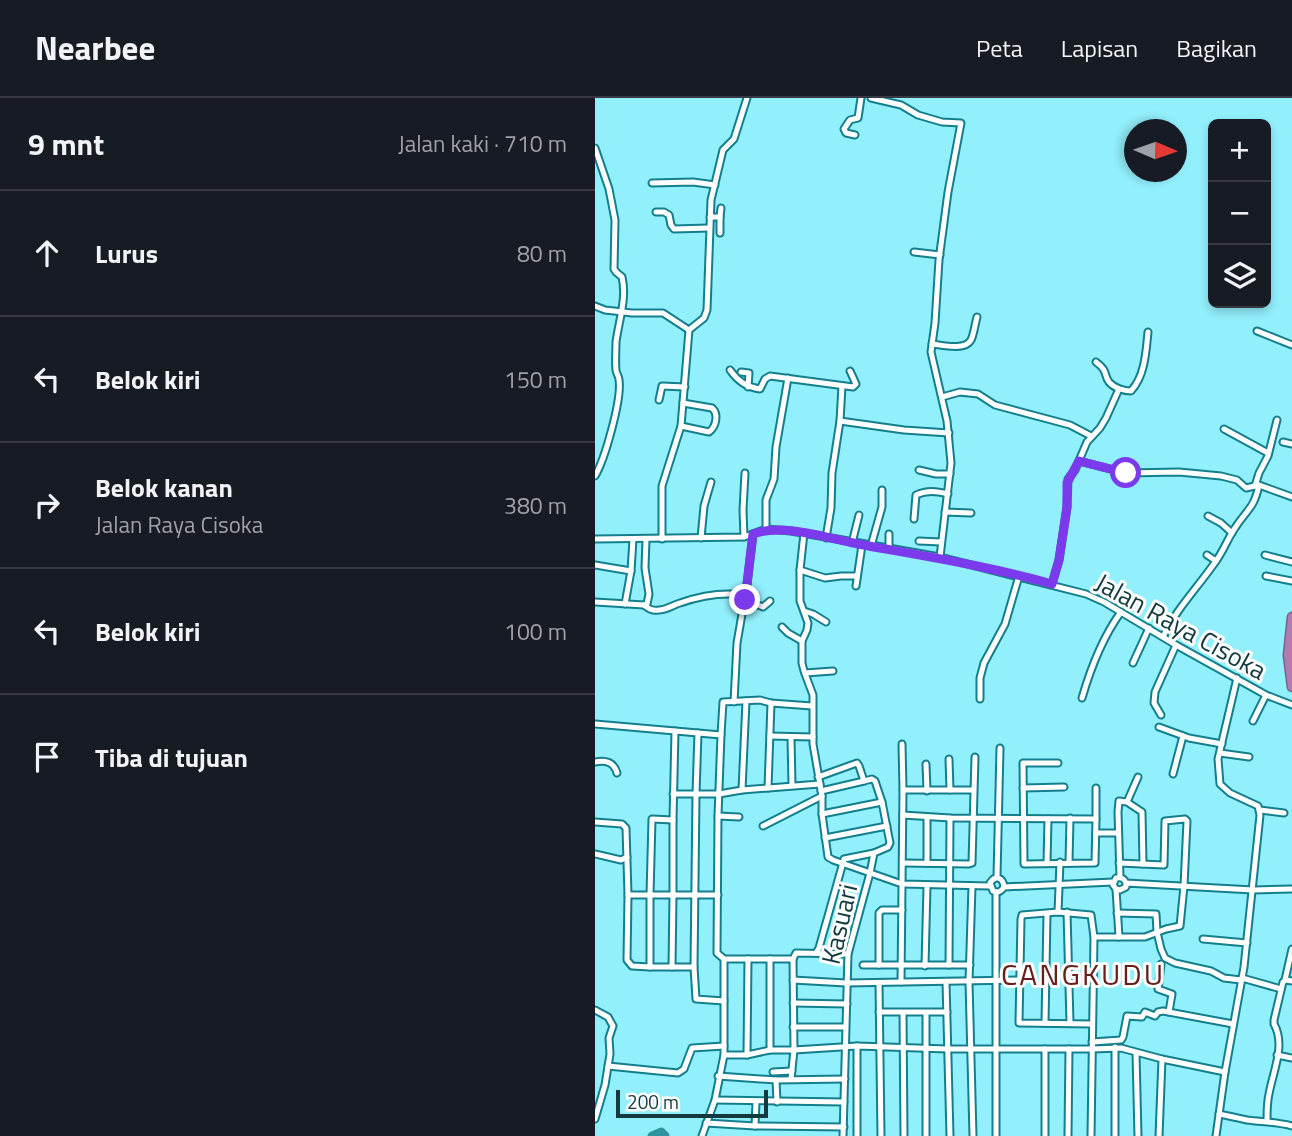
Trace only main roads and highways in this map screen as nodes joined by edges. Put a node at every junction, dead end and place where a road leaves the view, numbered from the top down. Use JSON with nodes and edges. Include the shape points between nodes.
{"nodes":[{"id":1,"x":1292,"y":623,"type":"edge"},
{"id":2,"x":1290,"y":651,"type":"edge"},
{"id":3,"x":1292,"y":687,"type":"edge"}],
"edges":[{"from":1,"to":2,"type":"highway"},
{"from":2,"to":3,"type":"highway"}]}
